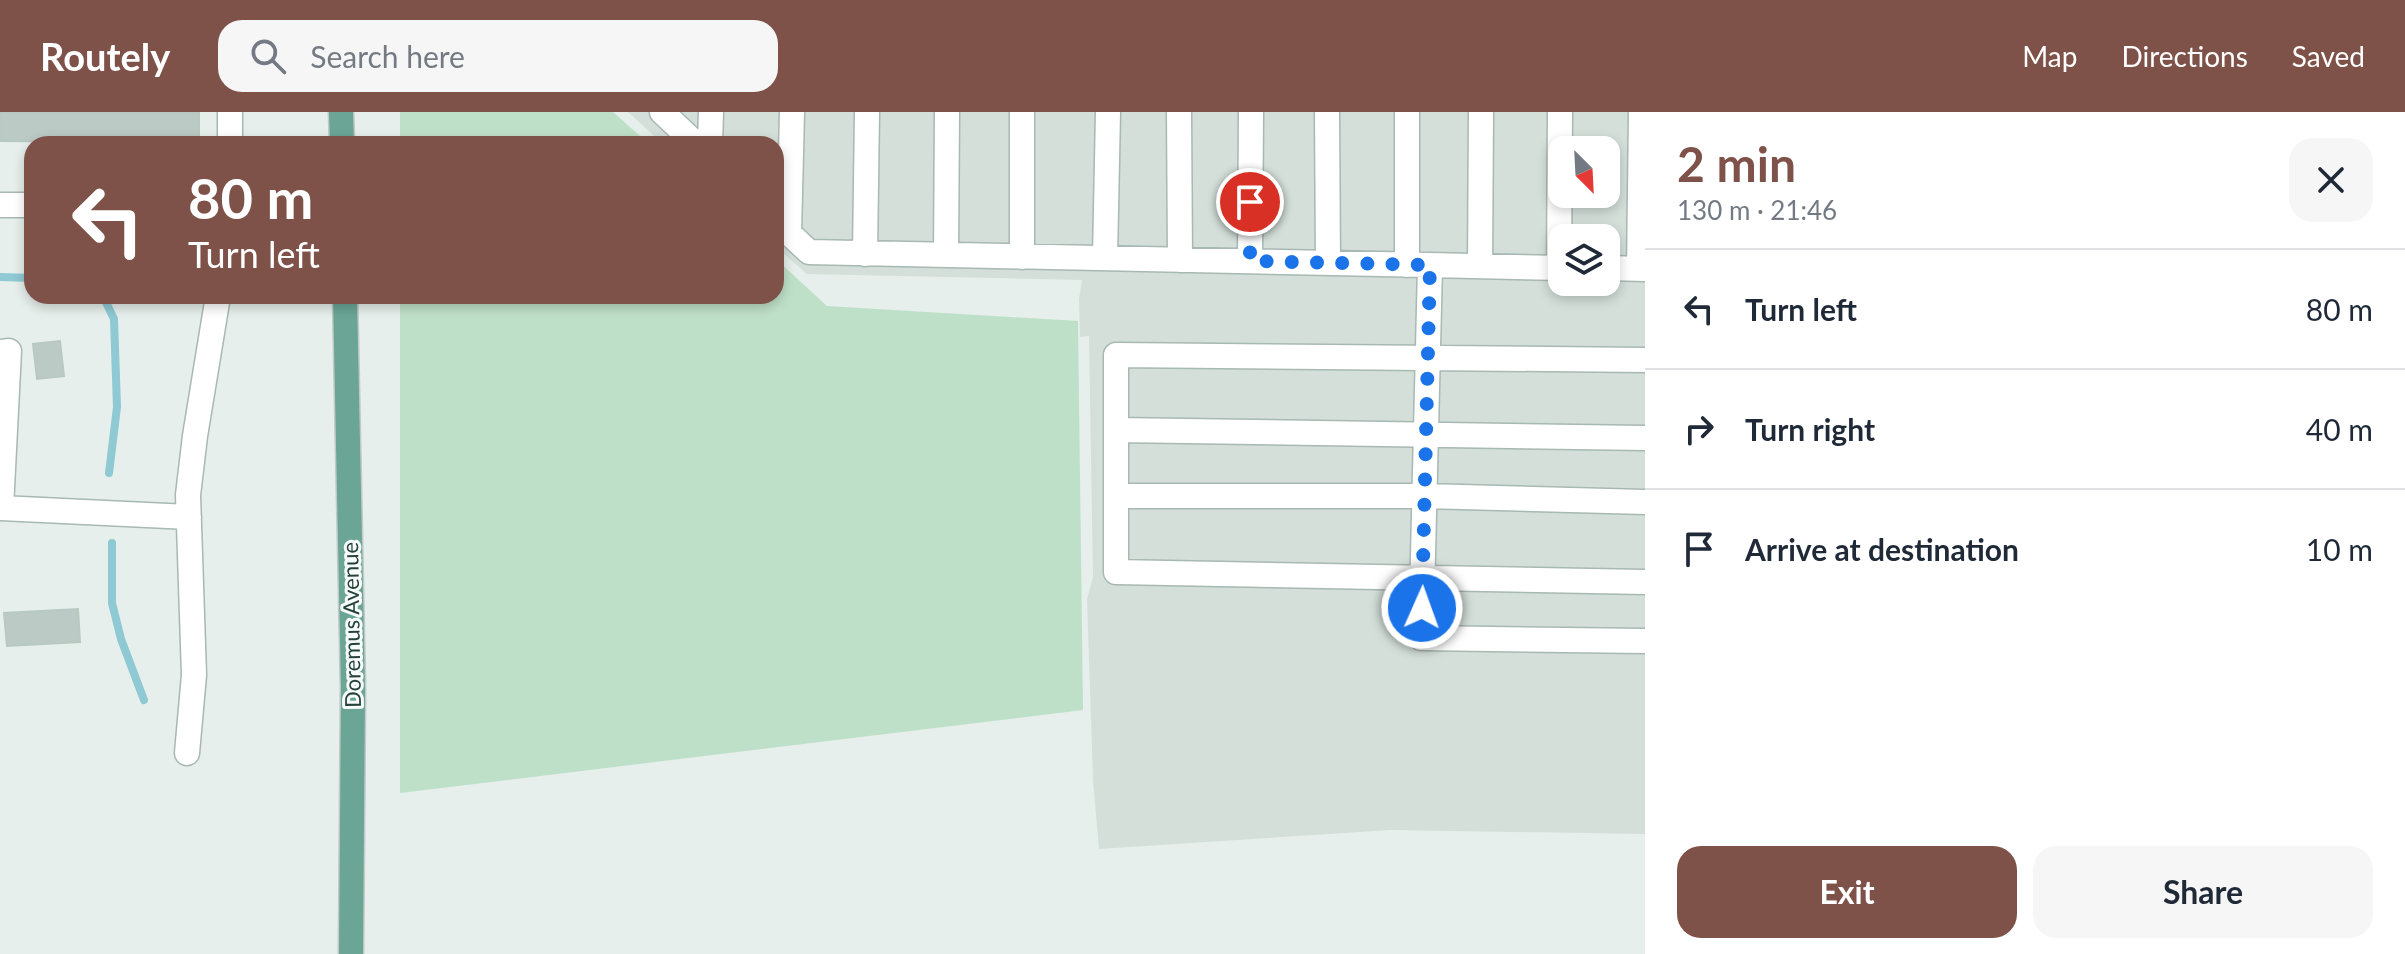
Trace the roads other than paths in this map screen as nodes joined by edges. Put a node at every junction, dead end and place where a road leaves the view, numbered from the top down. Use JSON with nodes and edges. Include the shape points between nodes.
{"nodes":[{"id":1,"x":230,"y":112,"type":"edge"},
{"id":2,"x":341,"y":112,"type":"edge"},
{"id":3,"x":662,"y":112,"type":"edge"},
{"id":4,"x":711,"y":112,"type":"edge"},
{"id":5,"x":792,"y":112,"type":"edge"},
{"id":6,"x":867,"y":112,"type":"edge"},
{"id":7,"x":947,"y":112,"type":"edge"},
{"id":8,"x":1022,"y":112,"type":"edge"},
{"id":9,"x":1108,"y":112,"type":"edge"},
{"id":10,"x":1179,"y":112,"type":"edge"},
{"id":11,"x":1251,"y":112,"type":"edge"},
{"id":12,"x":1327,"y":112,"type":"edge"},
{"id":13,"x":1407,"y":112,"type":"edge"},
{"id":14,"x":1481,"y":112,"type":"edge"},
{"id":15,"x":1560,"y":112,"type":"edge"},
{"id":16,"x":1641,"y":112,"type":"edge"},
{"id":17,"x":230,"y":136,"type":"edge"},
{"id":18,"x":342,"y":136,"type":"edge"},
{"id":19,"x":688,"y":136,"type":"edge"},
{"id":20,"x":710,"y":136,"type":"edge"},
{"id":21,"x":0,"y":205,"type":"edge"},
{"id":22,"x":24,"y":205,"type":"edge"},
{"id":23,"x":784,"y":214,"type":"edge"},
{"id":24,"x":1561,"y":224,"type":"edge"},
{"id":25,"x":784,"y":228,"type":"edge"},
{"id":26,"x":865,"y":254,"type":"junction"},
{"id":27,"x":946,"y":255,"type":"junction"},
{"id":28,"x":1022,"y":257,"type":"junction"},
{"id":29,"x":1105,"y":258,"type":"junction"},
{"id":30,"x":1180,"y":260,"type":"junction"},
{"id":31,"x":1250,"y":261,"type":"junction"},
{"id":32,"x":1328,"y":263,"type":"junction"},
{"id":33,"x":1418,"y":265,"type":"junction"},
{"id":34,"x":1480,"y":266,"type":"junction"},
{"id":35,"x":1548,"y":268,"type":"edge"},
{"id":36,"x":1620,"y":268,"type":"edge"},
{"id":37,"x":1642,"y":269,"type":"edge"},
{"id":38,"x":217,"y":304,"type":"edge"},
{"id":39,"x":345,"y":304,"type":"edge"},
{"id":40,"x":0,"y":352,"type":"edge"},
{"id":41,"x":1428,"y":358,"type":"junction"},
{"id":42,"x":1645,"y":360,"type":"edge"},
{"id":43,"x":1116,"y":430,"type":"junction"},
{"id":44,"x":1426,"y":435,"type":"junction"},
{"id":45,"x":1645,"y":438,"type":"edge"},
{"id":46,"x":1116,"y":496,"type":"junction"},
{"id":47,"x":1425,"y":496,"type":"junction"},
{"id":48,"x":1645,"y":502,"type":"edge"},
{"id":49,"x":0,"y":508,"type":"edge"},
{"id":50,"x":189,"y":517,"type":"junction"},
{"id":51,"x":1424,"y":578,"type":"junction"},
{"id":52,"x":1645,"y":582,"type":"edge"},
{"id":53,"x":1645,"y":641,"type":"edge"},
{"id":54,"x":187,"y":753,"type":"dead end"},
{"id":55,"x":351,"y":954,"type":"edge"}],
"edges":[{"from":1,"to":17,"type":"lane"},
{"from":2,"to":18,"type":"main road"},
{"from":3,"to":19,"type":"lane"},
{"from":4,"to":20,"type":"lane"},
{"from":5,"to":23,"type":"lane"},
{"from":6,"to":26,"type":"lane"},
{"from":7,"to":27,"type":"lane"},
{"from":8,"to":28,"type":"lane"},
{"from":9,"to":29,"type":"lane"},
{"from":10,"to":30,"type":"lane"},
{"from":11,"to":31,"type":"lane"},
{"from":12,"to":32,"type":"lane"},
{"from":13,"to":33,"type":"lane"},
{"from":14,"to":34,"type":"lane"},
{"from":15,"to":24,"type":"lane"},
{"from":16,"to":37,"type":"lane"},
{"from":21,"to":22,"type":"lane"},
{"from":25,"to":26,"type":"lane","via":[[809,252]]},
{"from":26,"to":27,"type":"lane"},
{"from":27,"to":28,"type":"lane"},
{"from":28,"to":29,"type":"lane"},
{"from":29,"to":30,"type":"lane"},
{"from":30,"to":31,"type":"lane"},
{"from":31,"to":32,"type":"lane"},
{"from":32,"to":33,"type":"lane"},
{"from":33,"to":34,"type":"lane"},
{"from":33,"to":41,"type":"lane"},
{"from":34,"to":35,"type":"lane"},
{"from":36,"to":37,"type":"lane"},
{"from":38,"to":50,"type":"lane","via":[[195,436]]},
{"from":39,"to":55,"type":"main road","name":"Doremus Avenue","via":[[353,689]]},
{"from":40,"to":49,"type":"lane","via":[[9,351]]},
{"from":41,"to":42,"type":"lane"},
{"from":41,"to":43,"type":"lane","via":[[1116,355]]},
{"from":41,"to":44,"type":"lane"},
{"from":43,"to":44,"type":"lane"},
{"from":43,"to":46,"type":"lane"},
{"from":44,"to":45,"type":"lane"},
{"from":44,"to":47,"type":"lane"},
{"from":46,"to":47,"type":"lane"},
{"from":46,"to":51,"type":"lane","via":[[1116,572]]},
{"from":47,"to":48,"type":"lane"},
{"from":47,"to":51,"type":"lane"},
{"from":49,"to":50,"type":"lane"},
{"from":50,"to":54,"type":"lane","via":[[194,675]]},
{"from":51,"to":52,"type":"lane"},
{"from":51,"to":53,"type":"lane","via":[[1421,638]]}]}
